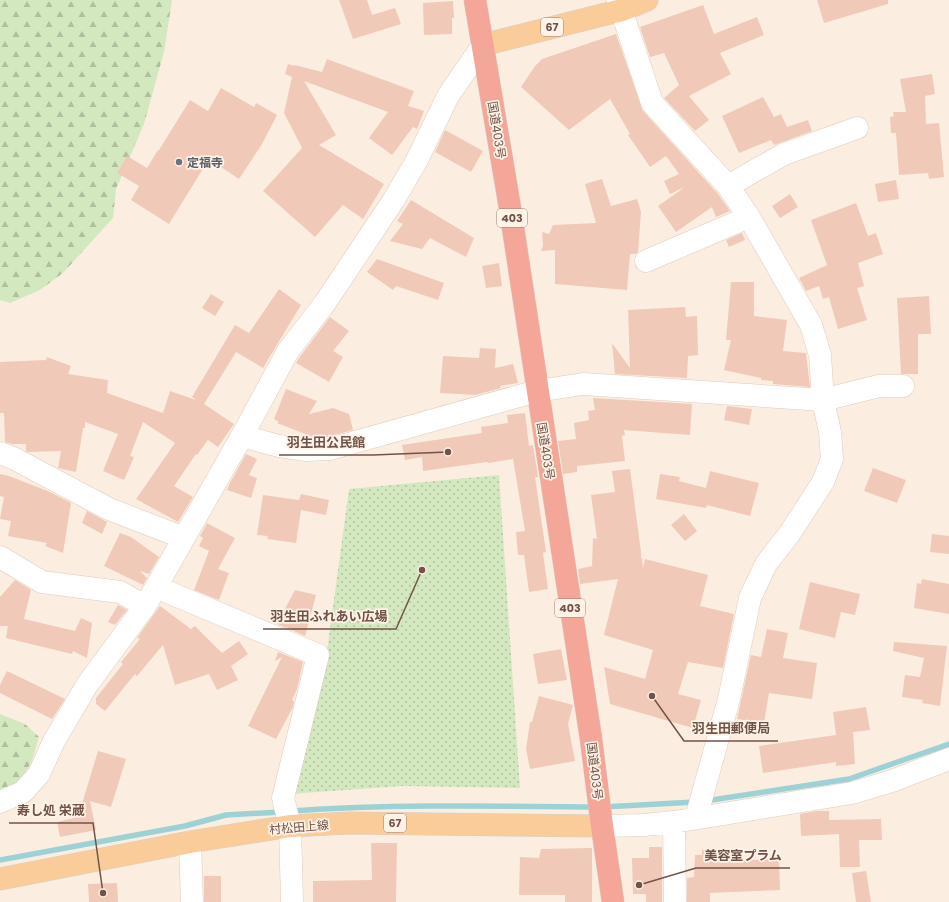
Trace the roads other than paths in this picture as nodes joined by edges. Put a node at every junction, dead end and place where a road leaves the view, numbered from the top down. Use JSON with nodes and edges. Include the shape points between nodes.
{"nodes":[{"id":1,"x":475,"y":0,"type":"edge"},
{"id":2,"x":647,"y":0,"type":"edge"},
{"id":3,"x":620,"y":5,"type":"edge"},
{"id":4,"x":483,"y":45,"type":"junction"},
{"id":5,"x":857,"y":128,"type":"dead end"},
{"id":6,"x":728,"y":186,"type":"junction"},
{"id":7,"x":749,"y":216,"type":"junction"},
{"id":8,"x":646,"y":261,"type":"dead end"},
{"id":9,"x":903,"y":386,"type":"dead end"},
{"id":10,"x":537,"y":391,"type":"junction"},
{"id":11,"x":823,"y":400,"type":"junction"},
{"id":12,"x":242,"y":436,"type":"junction"},
{"id":13,"x":0,"y":453,"type":"edge"},
{"id":14,"x":184,"y":538,"type":"junction"},
{"id":15,"x":0,"y":557,"type":"edge"},
{"id":16,"x":156,"y":587,"type":"junction"},
{"id":17,"x":145,"y":606,"type":"junction"},
{"id":18,"x":949,"y":759,"type":"edge"},
{"id":19,"x":0,"y":802,"type":"edge"},
{"id":20,"x":696,"y":818,"type":"junction"},
{"id":21,"x":674,"y":822,"type":"junction"},
{"id":22,"x":290,"y":826,"type":"junction"},
{"id":23,"x":602,"y":826,"type":"junction"},
{"id":24,"x":190,"y":842,"type":"junction"},
{"id":25,"x":0,"y":879,"type":"edge"},
{"id":26,"x":192,"y":902,"type":"edge"},
{"id":27,"x":292,"y":902,"type":"edge"},
{"id":28,"x":614,"y":902,"type":"edge"},
{"id":29,"x":675,"y":902,"type":"edge"}],
"edges":[{"from":1,"to":4,"type":"highway","name":"国道403号","number":"403"},
{"from":2,"to":3,"type":"main road","number":"67"},
{"from":3,"to":4,"type":"main road","number":"67"},
{"from":3,"to":6,"type":"street","via":[[652,103]]},
{"from":4,"to":10,"type":"highway","name":"国道403号","number":"403"},
{"from":4,"to":12,"type":"street","via":[[448,96],[394,201],[288,351]]},
{"from":5,"to":6,"type":"street","via":[[784,154]]},
{"from":6,"to":7,"type":"street"},
{"from":7,"to":8,"type":"street"},
{"from":7,"to":11,"type":"street","via":[[811,325],[820,355]]},
{"from":9,"to":11,"type":"street","via":[[879,386]]},
{"from":10,"to":11,"type":"street","via":[[583,384]]},
{"from":10,"to":12,"type":"street","via":[[330,449],[306,450]]},
{"from":10,"to":23,"type":"highway","name":"国道403号","number":"403"},
{"from":11,"to":20,"type":"street","via":[[830,432],[832,459],[823,482],[790,533],[766,564],[750,598],[728,699]]},
{"from":12,"to":14,"type":"street"},
{"from":13,"to":14,"type":"street","via":[[109,509]]},
{"from":14,"to":16,"type":"street"},
{"from":15,"to":17,"type":"street","via":[[42,582],[120,592]]},
{"from":16,"to":17,"type":"street"},
{"from":16,"to":22,"type":"street","via":[[318,654],[283,798]]},
{"from":17,"to":19,"type":"street","via":[[87,685],[54,741],[39,774],[23,792]]},
{"from":18,"to":20,"type":"street","via":[[852,793]]},
{"from":20,"to":21,"type":"street"},
{"from":21,"to":23,"type":"street"},
{"from":21,"to":29,"type":"street"},
{"from":22,"to":23,"type":"main road","name":"村松田上線","number":"67","via":[[349,823]]},
{"from":22,"to":24,"type":"main road","name":"村松田上線","number":"67"},
{"from":22,"to":27,"type":"street"},
{"from":23,"to":28,"type":"highway","name":"国道403号","number":"403"},
{"from":24,"to":25,"type":"main road","name":"村松田上線","number":"67"},
{"from":24,"to":26,"type":"street"}]}
